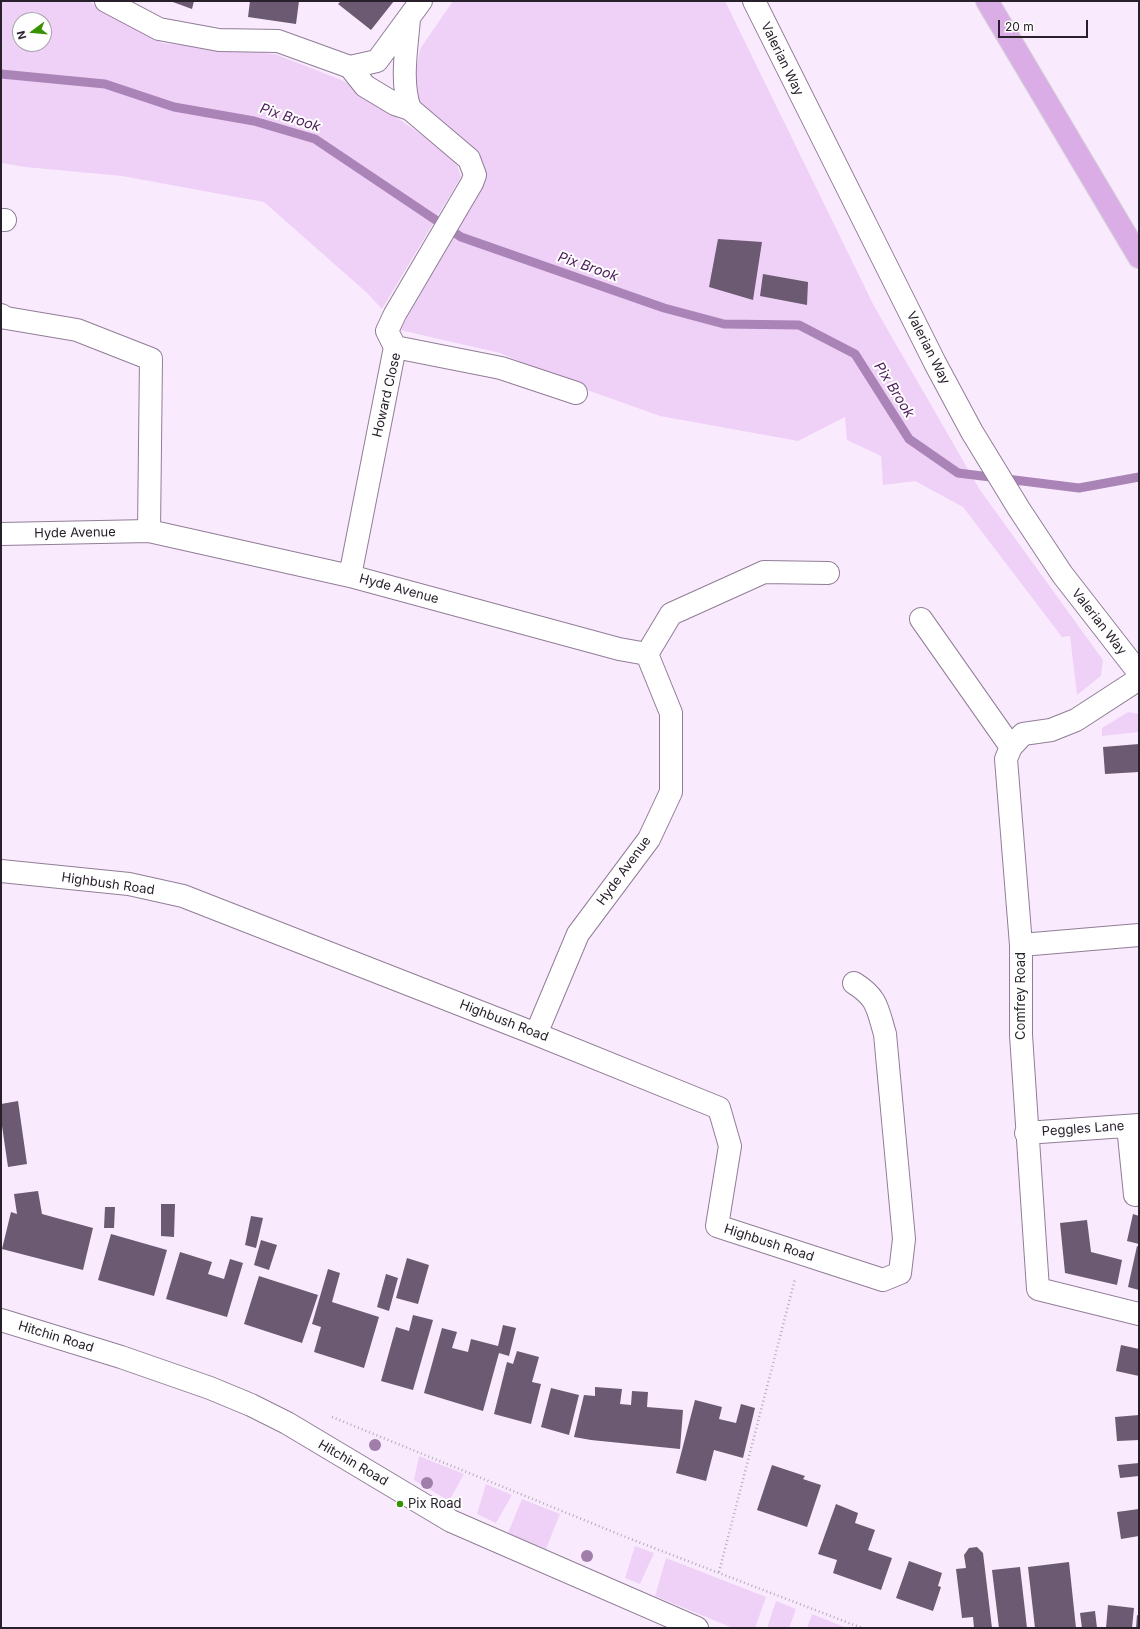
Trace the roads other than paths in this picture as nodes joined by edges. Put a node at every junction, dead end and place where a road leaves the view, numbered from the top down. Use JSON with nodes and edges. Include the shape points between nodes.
{"nodes":[{"id":1,"x":106,"y":1,"type":"edge"},
{"id":2,"x":754,"y":1,"type":"edge"},
{"id":3,"x":986,"y":1,"type":"edge"},
{"id":4,"x":415,"y":10,"type":"edge"},
{"id":5,"x":350,"y":67,"type":"junction"},
{"id":6,"x":410,"y":109,"type":"junction"},
{"id":7,"x":1139,"y":258,"type":"edge"},
{"id":8,"x":4,"y":316,"type":"edge"},
{"id":9,"x":395,"y":347,"type":"junction"},
{"id":10,"x":576,"y":393,"type":"dead end"},
{"id":11,"x":149,"y":531,"type":"junction"},
{"id":12,"x":1,"y":534,"type":"edge"},
{"id":13,"x":828,"y":573,"type":"dead end"},
{"id":14,"x":350,"y":576,"type":"junction"},
{"id":15,"x":921,"y":619,"type":"dead end"},
{"id":16,"x":647,"y":654,"type":"junction"},
{"id":17,"x":1139,"y":673,"type":"edge"},
{"id":18,"x":1139,"y":679,"type":"edge"},
{"id":19,"x":1011,"y":747,"type":"junction"},
{"id":20,"x":1,"y":871,"type":"edge"},
{"id":21,"x":1139,"y":935,"type":"edge"},
{"id":22,"x":1021,"y":945,"type":"junction"},
{"id":23,"x":854,"y":983,"type":"dead end"},
{"id":24,"x":536,"y":1034,"type":"junction"},
{"id":25,"x":1134,"y":1125,"type":"edge"},
{"id":26,"x":1026,"y":1133,"type":"junction"},
{"id":27,"x":1135,"y":1195,"type":"dead end"},
{"id":28,"x":1139,"y":1314,"type":"edge"},
{"id":29,"x":1,"y":1320,"type":"edge"},
{"id":30,"x":697,"y":1628,"type":"edge"}],
"edges":[{"from":1,"to":5,"type":"street","via":[[159,29],[219,40],[278,41]]},
{"from":2,"to":17,"type":"street","name":"Valerian Way","via":[[934,363],[972,432],[1062,574]]},
{"from":3,"to":7,"type":"main road"},
{"from":4,"to":5,"type":"street","via":[[377,61]]},
{"from":4,"to":6,"type":"street","via":[[406,62],[405,96]]},
{"from":5,"to":6,"type":"street","via":[[365,86],[395,104]]},
{"from":6,"to":9,"type":"street","via":[[469,159],[475,175],[387,331]]},
{"from":8,"to":11,"type":"street","via":[[77,330],[151,359]]},
{"from":9,"to":10,"type":"street","name":"Howard Close","via":[[501,368]]},
{"from":9,"to":14,"type":"street","name":"Howard Close"},
{"from":11,"to":12,"type":"street","name":"Hyde Avenue"},
{"from":11,"to":14,"type":"street","name":"Hyde Avenue"},
{"from":13,"to":16,"type":"street","via":[[764,572],[671,614]]},
{"from":14,"to":16,"type":"street","name":"Hyde Avenue","via":[[619,649]]},
{"from":15,"to":19,"type":"street"},
{"from":16,"to":24,"type":"street","name":"Hyde Avenue","via":[[670,713],[671,792],[649,839],[578,934]]},
{"from":18,"to":19,"type":"street","via":[[1076,720],[1051,730],[1023,734]]},
{"from":19,"to":22,"type":"street","name":"Comfrey Road","via":[[1006,759]]},
{"from":20,"to":24,"type":"street","name":"Highbush Road","via":[[129,884],[183,896]]},
{"from":21,"to":22,"type":"street"},
{"from":22,"to":26,"type":"street","name":"Comfrey Road","via":[[1021,1035]]},
{"from":23,"to":24,"type":"street","name":"Highbush Road","via":[[867,991],[876,1003],[885,1034],[904,1239],[900,1273],[883,1280],[717,1226],[730,1146],[719,1108]]},
{"from":25,"to":26,"type":"street","name":"Peggles Lane"},
{"from":25,"to":27,"type":"street"},
{"from":26,"to":28,"type":"street","name":"Comfrey Road","via":[[1038,1290]]},
{"from":29,"to":30,"type":"street","name":"Hitchin Road","via":[[121,1356],[251,1405],[451,1521]]}]}
